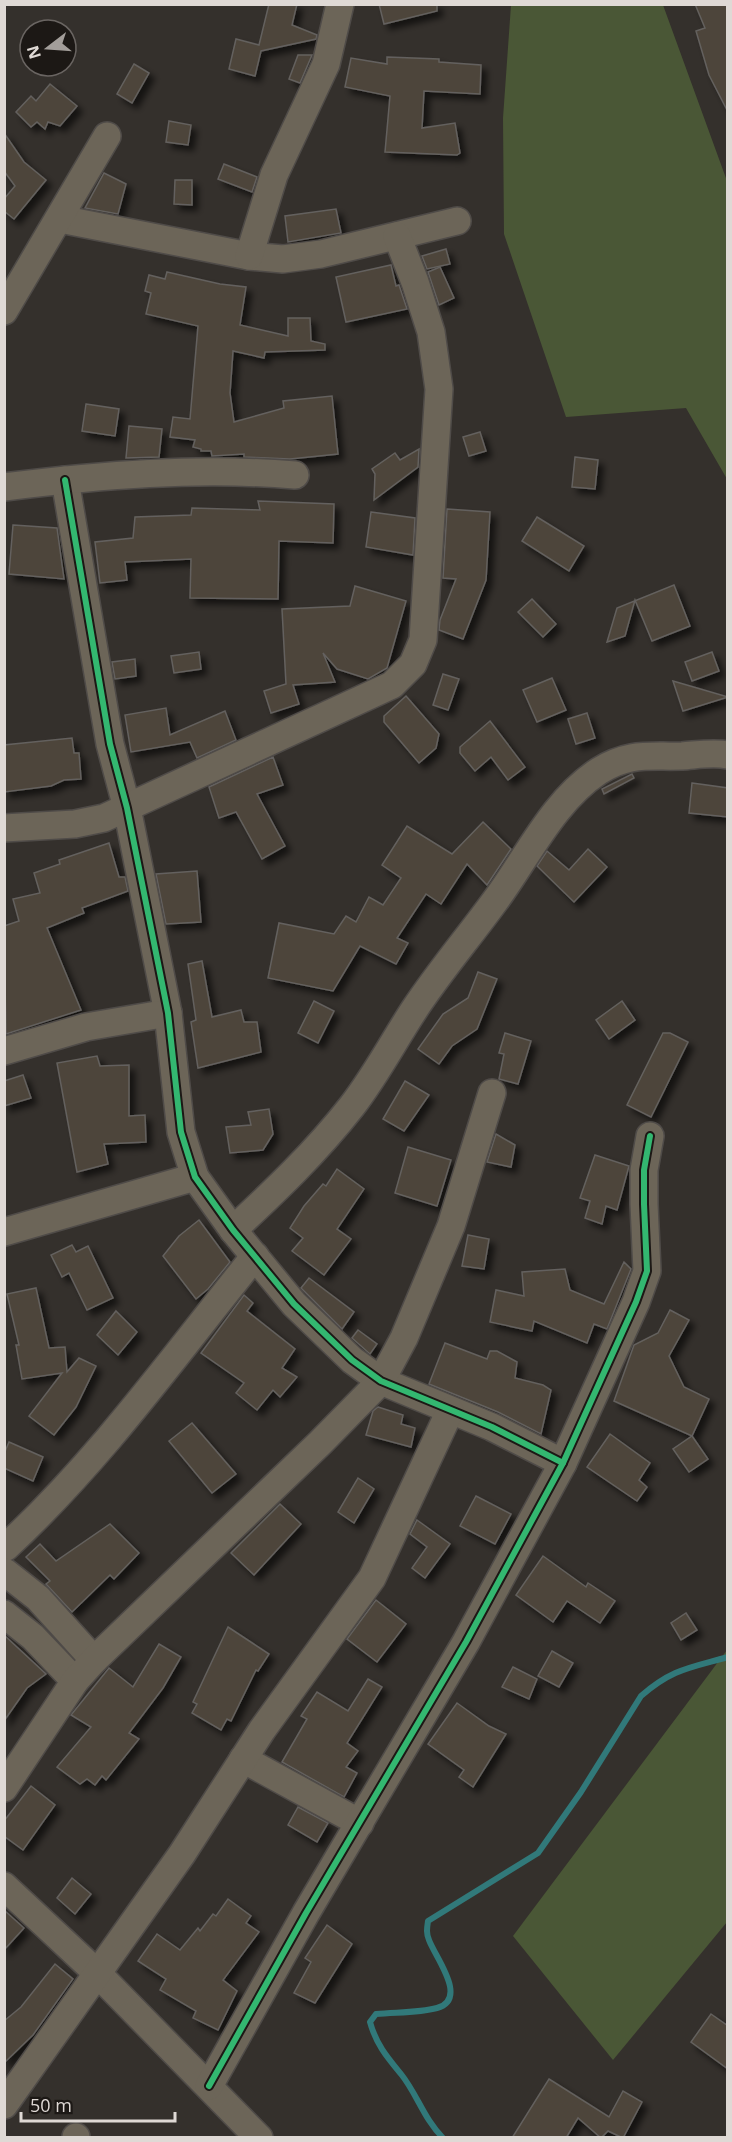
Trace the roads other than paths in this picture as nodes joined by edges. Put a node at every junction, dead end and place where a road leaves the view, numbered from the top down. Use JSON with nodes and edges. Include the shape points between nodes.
{"nodes":[{"id":1,"x":340,"y":4,"type":"edge"},
{"id":2,"x":107,"y":136,"type":"dead end"},
{"id":3,"x":60,"y":219,"type":"junction"},
{"id":4,"x":457,"y":221,"type":"dead end"},
{"id":5,"x":397,"y":236,"type":"junction"},
{"id":6,"x":249,"y":256,"type":"junction"},
{"id":7,"x":4,"y":311,"type":"edge"},
{"id":8,"x":295,"y":475,"type":"dead end"},
{"id":9,"x":65,"y":480,"type":"junction"},
{"id":10,"x":4,"y":487,"type":"edge"},
{"id":11,"x":728,"y":755,"type":"edge"},
{"id":12,"x":127,"y":808,"type":"junction"},
{"id":13,"x":4,"y":828,"type":"edge"},
{"id":14,"x":168,"y":1013,"type":"junction"},
{"id":15,"x":4,"y":1052,"type":"edge"},
{"id":16,"x":492,"y":1093,"type":"dead end"},
{"id":17,"x":650,"y":1136,"type":"dead end"},
{"id":18,"x":195,"y":1177,"type":"junction"},
{"id":19,"x":233,"y":1230,"type":"junction"},
{"id":20,"x":4,"y":1232,"type":"edge"},
{"id":21,"x":255,"y":1256,"type":"junction"},
{"id":22,"x":381,"y":1381,"type":"junction"},
{"id":23,"x":450,"y":1411,"type":"junction"},
{"id":24,"x":564,"y":1463,"type":"junction"},
{"id":25,"x":5,"y":1554,"type":"edge"},
{"id":26,"x":4,"y":1614,"type":"edge"},
{"id":27,"x":94,"y":1660,"type":"junction"},
{"id":28,"x":75,"y":1681,"type":"junction"},
{"id":29,"x":243,"y":1760,"type":"junction"},
{"id":30,"x":4,"y":1788,"type":"edge"},
{"id":31,"x":360,"y":1823,"type":"junction"},
{"id":32,"x":4,"y":1886,"type":"edge"},
{"id":33,"x":97,"y":1972,"type":"junction"},
{"id":34,"x":209,"y":2086,"type":"junction"},
{"id":35,"x":4,"y":2105,"type":"edge"},
{"id":36,"x":259,"y":2138,"type":"edge"}],
"edges":[{"from":1,"to":6,"type":"street","via":[[326,64],[274,175]]},
{"from":2,"to":3,"type":"street"},
{"from":3,"to":6,"type":"street"},
{"from":3,"to":7,"type":"street"},
{"from":4,"to":5,"type":"street"},
{"from":5,"to":6,"type":"street","via":[[312,256]]},
{"from":5,"to":12,"type":"street","via":[[431,332],[439,389],[428,596],[423,640],[413,664],[392,686]]},
{"from":8,"to":9,"type":"street","via":[[171,472]]},
{"from":9,"to":10,"type":"street"},
{"from":9,"to":12,"type":"street","via":[[110,744]]},
{"from":11,"to":19,"type":"street","via":[[648,754],[624,758],[568,797],[412,1012],[353,1105],[289,1179]]},
{"from":12,"to":13,"type":"street","via":[[75,824]]},
{"from":12,"to":14,"type":"street"},
{"from":14,"to":15,"type":"street","via":[[86,1027]]},
{"from":14,"to":18,"type":"street","via":[[181,1132]]},
{"from":16,"to":22,"type":"street","via":[[451,1226],[404,1338]]},
{"from":17,"to":24,"type":"street","via":[[644,1182],[647,1271]]},
{"from":18,"to":19,"type":"street"},
{"from":18,"to":20,"type":"street"},
{"from":19,"to":21,"type":"street"},
{"from":21,"to":22,"type":"street","via":[[294,1304],[352,1360]]},
{"from":21,"to":25,"type":"street","via":[[60,1496]]},
{"from":22,"to":23,"type":"street"},
{"from":22,"to":27,"type":"street"},
{"from":23,"to":24,"type":"street"},
{"from":23,"to":29,"type":"street","via":[[372,1578]]},
{"from":24,"to":31,"type":"street"},
{"from":25,"to":27,"type":"street","via":[[38,1598]]},
{"from":26,"to":28,"type":"street","via":[[33,1637]]},
{"from":27,"to":28,"type":"street"},
{"from":28,"to":30,"type":"street"},
{"from":29,"to":31,"type":"street"},
{"from":29,"to":33,"type":"street","via":[[182,1854]]},
{"from":31,"to":34,"type":"street"},
{"from":32,"to":33,"type":"street"},
{"from":33,"to":34,"type":"street"},
{"from":33,"to":35,"type":"street"},
{"from":34,"to":36,"type":"street"}]}
